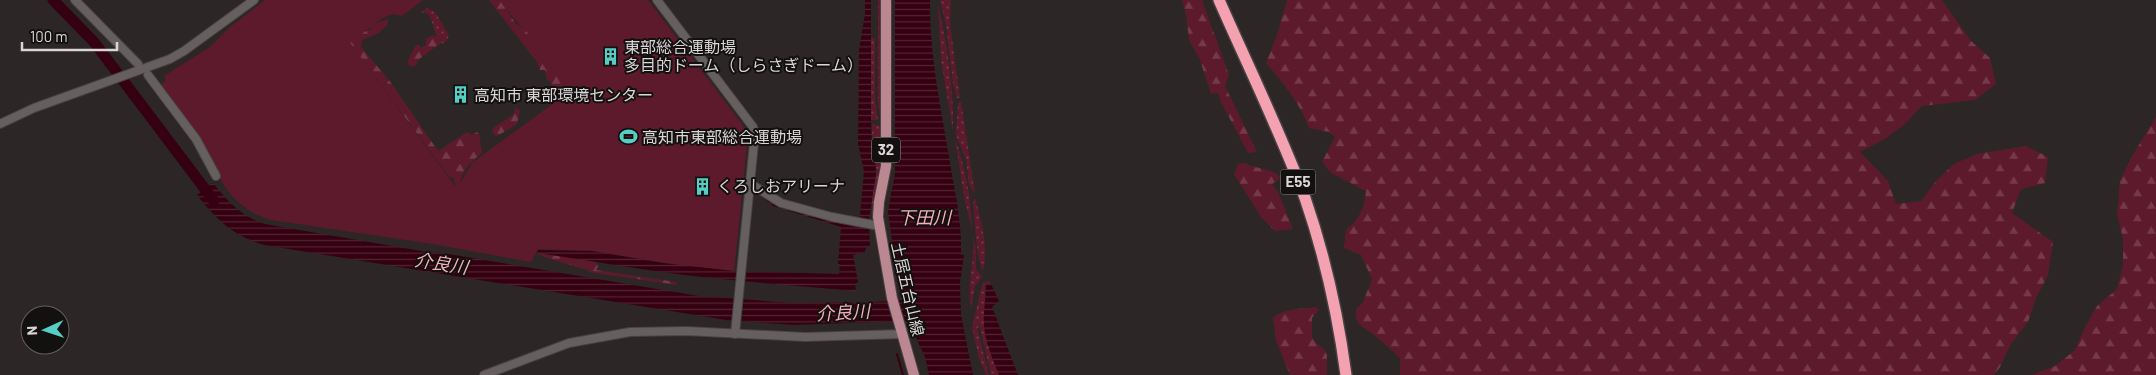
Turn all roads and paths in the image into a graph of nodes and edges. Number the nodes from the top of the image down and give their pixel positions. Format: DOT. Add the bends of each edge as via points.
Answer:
graph roads {
  1 [pos="75,0"];
  2 [pos="254,0"];
  3 [pos="657,0"];
  4 [pos="886,0"];
  5 [pos="1219,0"];
  6 [pos="138,64"];
  7 [pos="148,75"];
  8 [pos="0,124"];
  9 [pos="216,176"];
  10 [pos="752,184"];
  11 [pos="876,225"];
  12 [pos="900,330"];
  13 [pos="735,334"];
  14 [pos="484,375"];
  15 [pos="914,375"];
  16 [pos="1346,375"];
  1 -- 6 [label="street"];
  2 -- 8 [label="street" via="184,51"];
  3 -- 10 [label="street" via="754,130"];
  4 -- 11 [label="main road, 土居五台山線 / 32" via="886,166"];
  5 -- 16 [label="highway, E55" via="1305,198 1329,279"];
  7 -- 9 [label="street" via="196,139"];
  10 -- 11 [label="street" via="781,203"];
  10 -- 13 [label="street"];
  11 -- 12 [label="main road, 土居五台山線 / 32"];
  12 -- 13 [label="street" via="805,337"];
  12 -- 15 [label="main road, 土居五台山線 / 32"];
  13 -- 14 [label="street" via="658,331 606,335 552,348"];
}
